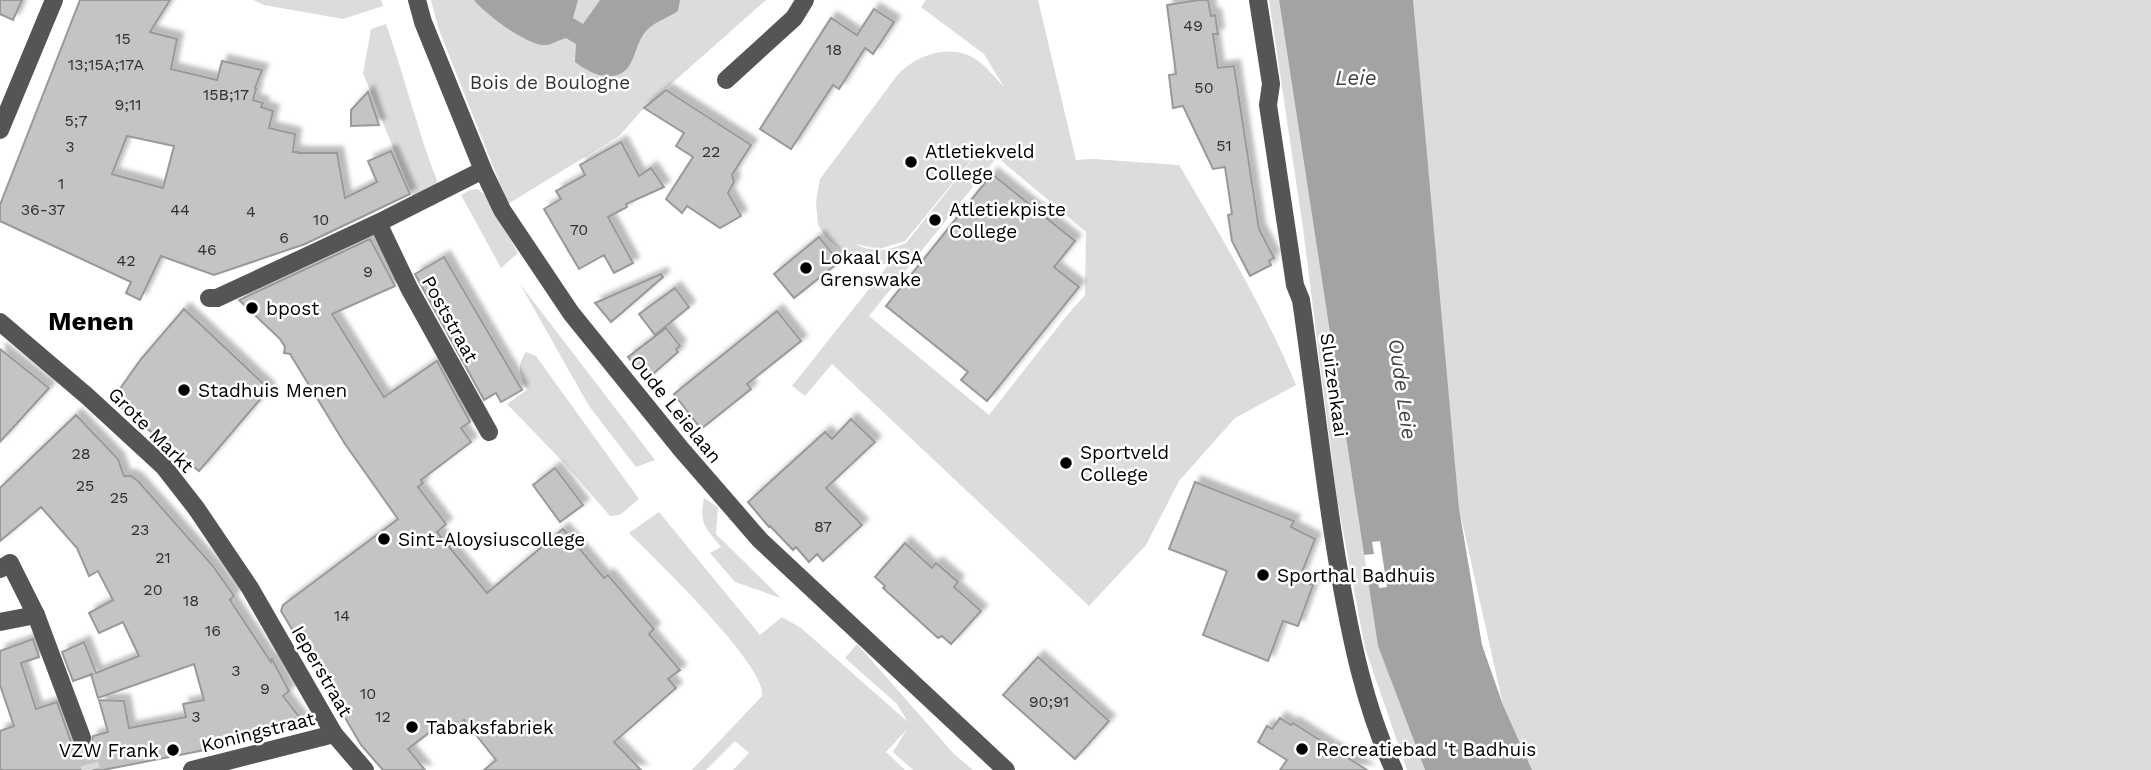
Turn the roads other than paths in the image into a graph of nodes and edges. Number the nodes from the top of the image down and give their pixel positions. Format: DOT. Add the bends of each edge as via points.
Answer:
graph roads {
  1 [pos="54,0"];
  2 [pos="417,0"];
  3 [pos="805,0"];
  4 [pos="1258,0"];
  5 [pos="726,80"];
  6 [pos="0,130"];
  7 [pos="483,170"];
  8 [pos="378,223"];
  9 [pos="213,298"];
  10 [pos="0,322"];
  11 [pos="489,432"];
  12 [pos="0,569"];
  13 [pos="250,588"];
  14 [pos="36,615"];
  15 [pos="0,622"];
  16 [pos="334,734"];
  17 [pos="82,738"];
  18 [pos="192,770"];
  19 [pos="365,770"];
  20 [pos="1006,770"];
  21 [pos="1394,770"];
  1 -- 6 [label="street"];
  2 -- 7 [label="street, Oude Leielaan"];
  3 -- 5 [label="street" via="794,18"];
  4 -- 21 [label="street, Sluizenkaai" via="1270,84 1268,105 1338,566 1353,646"];
  7 -- 8 [label="street"];
  7 -- 20 [label="street, Oude Leielaan" via="502,210 571,313 696,467 760,540"];
  8 -- 9 [label="street"];
  8 -- 11 [label="street, Poststraat"];
  10 -- 13 [label="street, Grote Markt" via="164,467"];
  12 -- 14 [label="street" via="9,563"];
  13 -- 16 [label="street, Ieperstraat"];
  14 -- 15 [label="street"];
  14 -- 17 [label="street"];
  16 -- 18 [label="street, Koningstraat"];
  16 -- 19 [label="street, Ieperstraat"];
}
